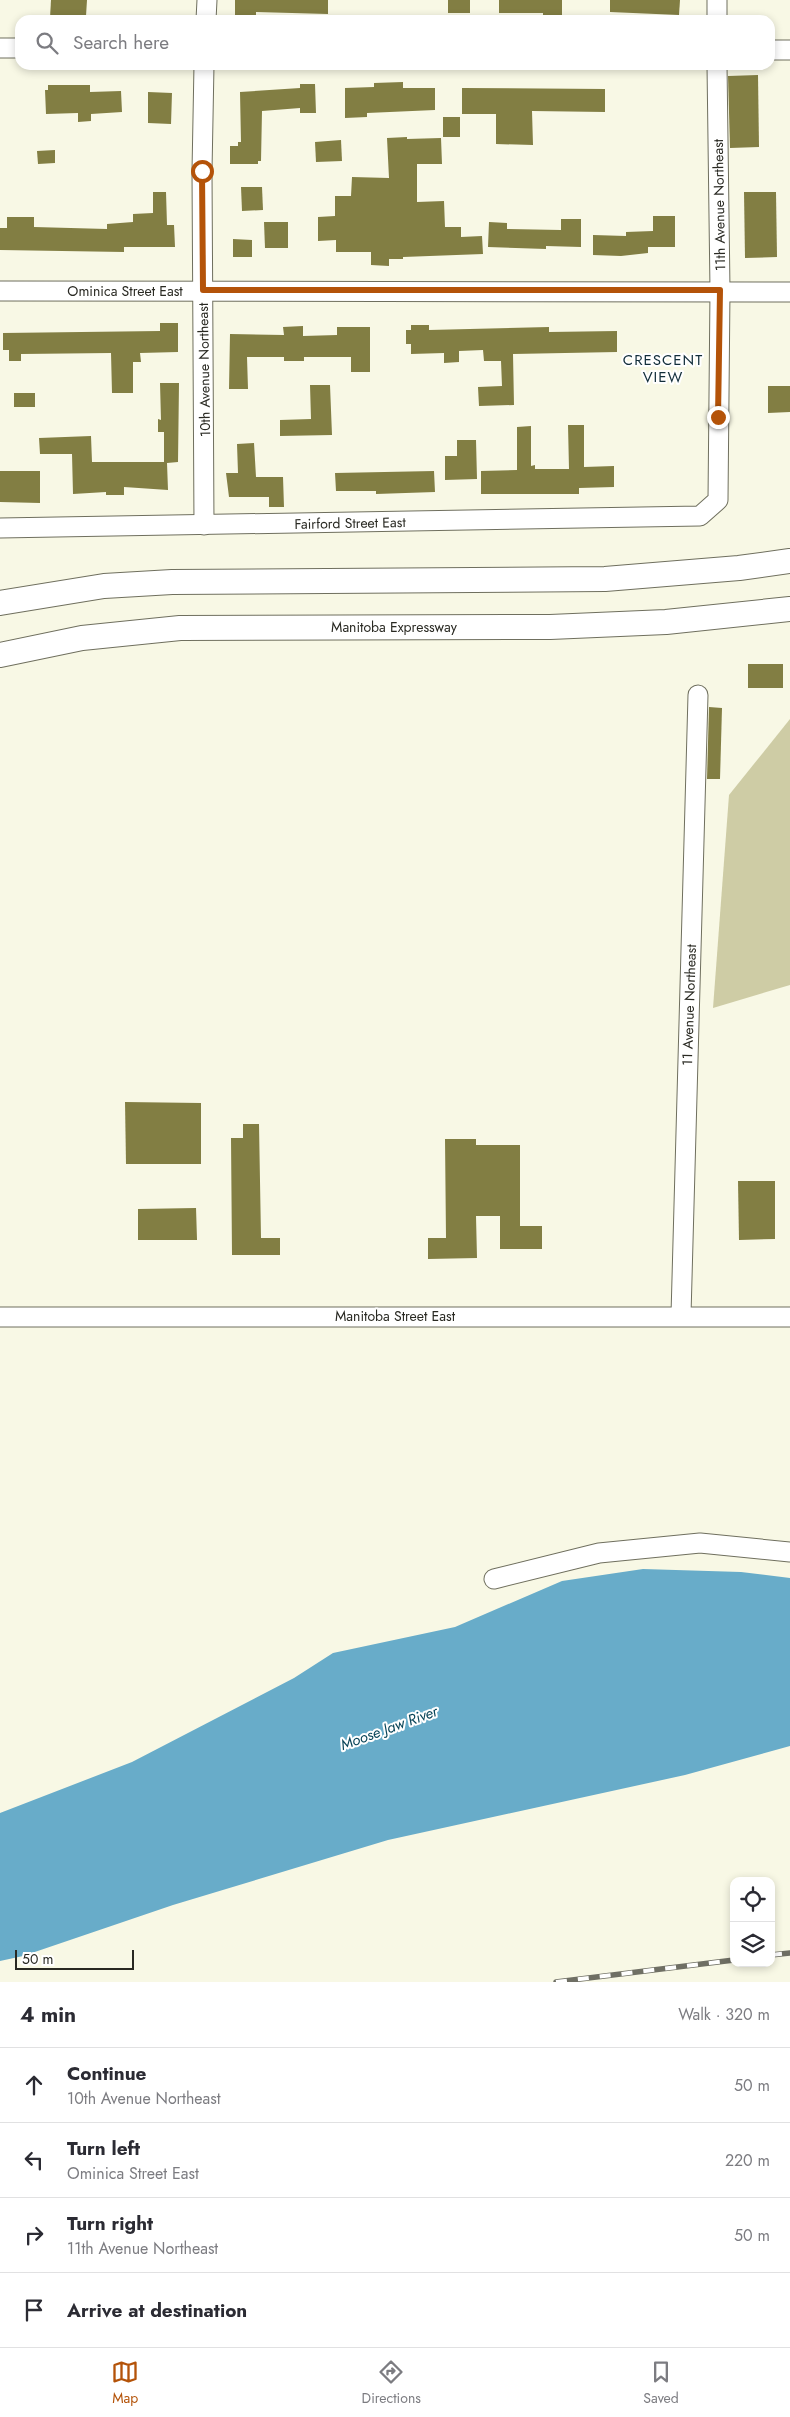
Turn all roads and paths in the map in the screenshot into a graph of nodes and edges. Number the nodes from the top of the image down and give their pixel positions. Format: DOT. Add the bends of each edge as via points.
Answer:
graph roads {
  1 [pos="207,0"];
  2 [pos="717,0"];
  3 [pos="206,15"];
  4 [pos="717,15"];
  5 [pos="0,48"];
  6 [pos="15,48"];
  7 [pos="775,50"];
  8 [pos="790,50"];
  9 [pos="204,70"];
  10 [pos="717,70"];
  11 [pos="203,290"];
  12 [pos="720,290"];
  13 [pos="0,291"];
  14 [pos="790,292"];
  15 [pos="700,516"];
  16 [pos="204,525"];
  17 [pos="0,528"];
  18 [pos="790,561"];
  19 [pos="0,603"];
  20 [pos="790,609"];
  21 [pos="0,655"];
  22 [pos="698,695"];
  23 [pos="681,1315"];
  24 [pos="0,1317"];
  25 [pos="790,1317"];
  26 [pos="790,1552"];
  27 [pos="494,1579"];
  1 -- 3 [label="street"];
  2 -- 4 [label="street"];
  5 -- 6 [label="street"];
  7 -- 8 [label="street"];
  9 -- 11 [label="street, 10th Avenue Northeast"];
  10 -- 12 [label="street, 11th Avenue Northeast"];
  11 -- 12 [label="street, Ominica Street East"];
  11 -- 13 [label="street, Ominica Street East"];
  11 -- 16 [label="street, 10th Avenue Northeast"];
  12 -- 14 [label="street, Ominica Street East"];
  12 -- 15 [label="street, 11th Avenue Northeast" via="718,500"];
  15 -- 16 [label="street, Fairford Street East"];
  16 -- 17 [label="street, Fairford Street East"];
  18 -- 19 [label="main road" via="605,579 172,582 104,586"];
  20 -- 21 [label="main road, Manitoba Expressway" via="666,622 550,627 180,628 82,638"];
  22 -- 23 [label="street, 11 Avenue Northeast"];
  23 -- 24 [label="street, Manitoba Street East"];
  23 -- 25 [label="street, Manitoba Street East"];
  26 -- 27 [label="street" via="700,1543 600,1553"];
}
